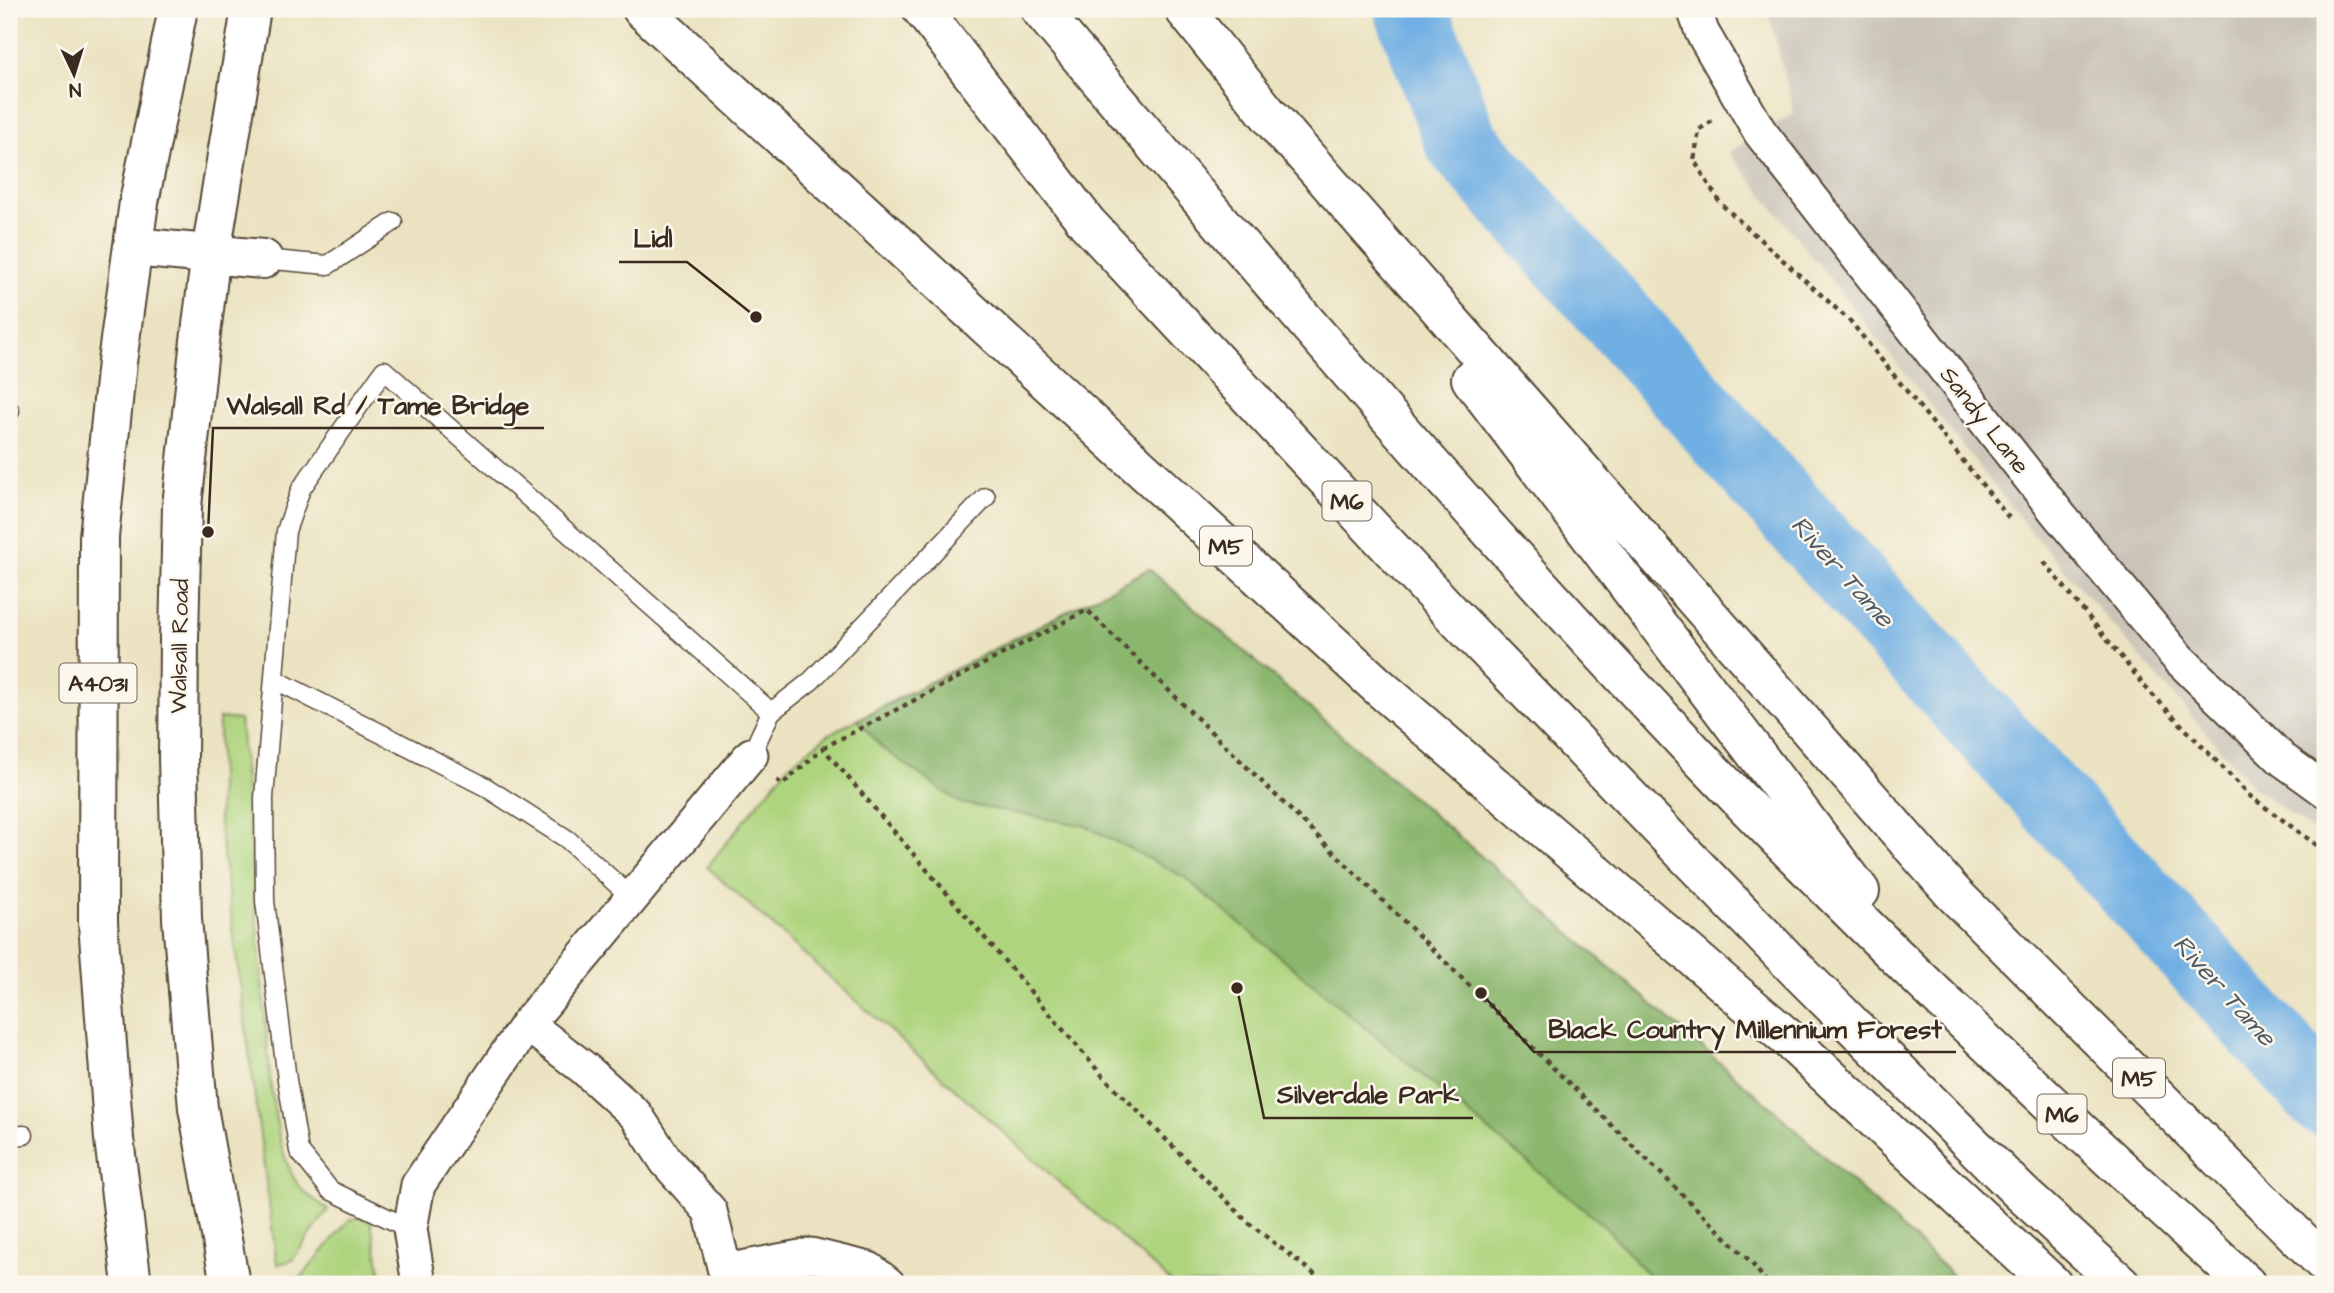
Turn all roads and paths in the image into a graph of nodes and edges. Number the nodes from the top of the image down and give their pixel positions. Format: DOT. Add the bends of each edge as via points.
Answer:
graph roads {
  1 [pos="178,9"];
  2 [pos="251,9"];
  3 [pos="642,9"];
  4 [pos="922,9"];
  5 [pos="1040,9"];
  6 [pos="1184,9"];
  7 [pos="1694,9"];
  8 [pos="1272,118"];
  9 [pos="393,222"];
  10 [pos="133,247"];
  11 [pos="211,253"];
  12 [pos="263,259"];
  13 [pos="986,497"];
  14 [pos="274,679"];
  15 [pos="771,712"];
  16 [pos="823,748"];
  17 [pos="751,755"];
  18 [pos="2325,790"];
  19 [pos="631,897"];
  20 [pos="1942,999"];
  21 [pos="527,1024"];
  22 [pos="410,1229"];
  23 [pos="2325,1264"];
  24 [pos="726,1278"];
  25 [pos="132,1284"];
  26 [pos="230,1284"];
  27 [pos="419,1284"];
  28 [pos="888,1284"];
  29 [pos="1327,1284"];
  30 [pos="1768,1284"];
  31 [pos="2052,1284"];
  32 [pos="2121,1284"];
  33 [pos="2246,1284"];
  1 -- 10 [label="main road, A4031"];
  2 -- 11 [label="main road, Walsall Road"];
  3 -- 31 [label="main road, M5" via="1378,686 1785,1036"];
  4 -- 32 [label="main road, M6" via="1087,223 1455,617 1798,971 2020,1192"];
  5 -- 20 [label="main road, M6" via="1506,550 1696,754"];
  6 -- 8 [label="main road, M5"];
  7 -- 18 [label="street, Sandy Lane" via="1702,32 1760,132 2059,515 2178,658 2282,759"];
  8 -- 20 [label="main road, M5"];
  8 -- 23 [label="main road, M5" via="1953,892"];
  9 -- 12 [label="lane" via="328,265"];
  10 -- 11 [label="main road"];
  10 -- 25 [label="main road, A4031" via="99,537 97,713 98,922 114,1139"];
  11 -- 12 [label="main road"];
  11 -- 26 [label="main road, Walsall Road" via="182,506 178,758 182,919 198,1108"];
  13 -- 15 [label="lane" via="811,681"];
  14 -- 15 [label="lane" via="286,531 301,489 384,370"];
  14 -- 19 [label="lane" via="484,786 567,839"];
  14 -- 22 [label="lane" via="264,798 265,901 299,1151 330,1189"];
  15 -- 17 [label="lane"];
  16 -- 17 [label="path" via="782,785"];
  16 -- 29 [label="path" via="1100,1073 1250,1224"];
  16 -- 30 [label="path" via="1087,610 1750,1261"];
  17 -- 19 [label="street"];
  19 -- 21 [label="street"];
  20 -- 33 [label="main road, M6"];
  21 -- 22 [label="street" via="418,1185"];
  21 -- 24 [label="street" via="636,1115 667,1161 710,1211"];
  22 -- 27 [label="street"];
  24 -- 28 [label="street" via="811,1255 869,1269"];
}
